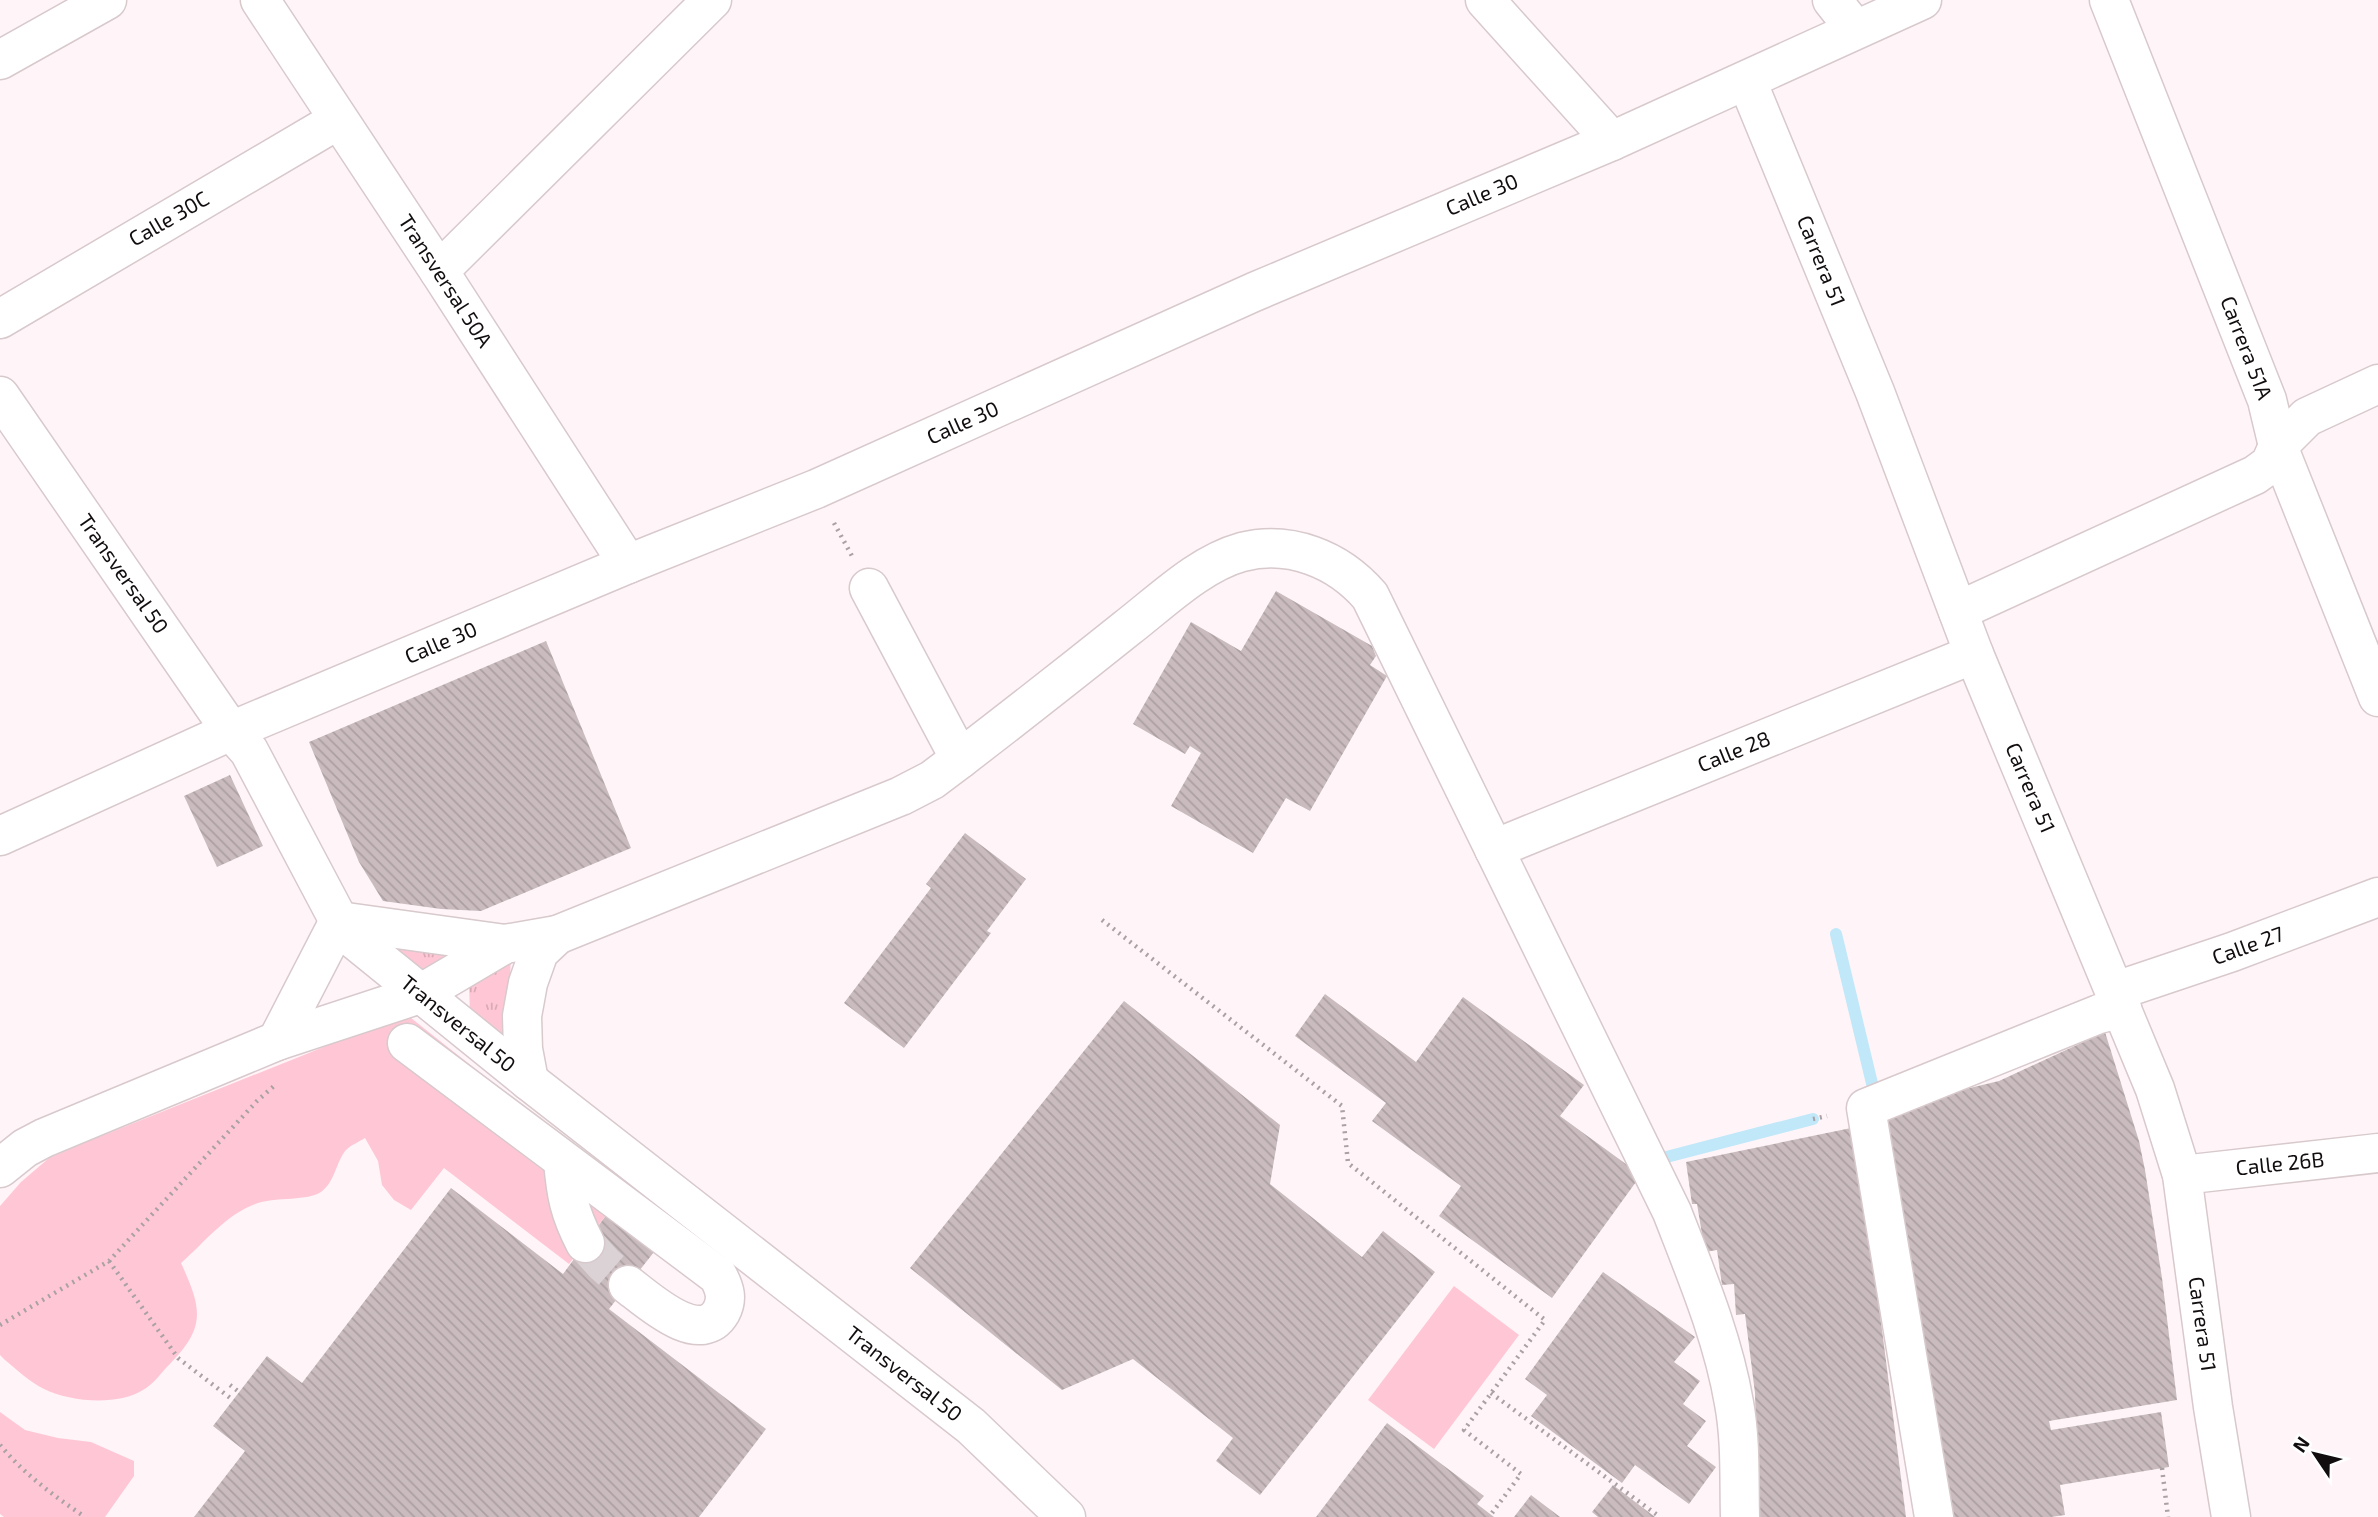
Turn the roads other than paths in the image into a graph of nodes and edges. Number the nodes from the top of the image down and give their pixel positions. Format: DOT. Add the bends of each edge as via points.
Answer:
graph roads {
  1 [pos="107,0"];
  2 [pos="260,0"];
  3 [pos="712,0"];
  4 [pos="1485,0"];
  5 [pos="1832,0"];
  6 [pos="1922,0"];
  7 [pos="2109,0"];
  8 [pos="1855,29"];
  9 [pos="0,60"];
  10 [pos="1747,80"];
  11 [pos="338,120"];
  12 [pos="1612,141"];
  13 [pos="439,271"];
  14 [pos="0,319"];
  15 [pos="2378,384"];
  16 [pos="0,396"];
  17 [pos="2278,446"];
  18 [pos="628,564"];
  19 [pos="869,588"];
  20 [pos="1958,611"];
  21 [pos="1974,654"];
  22 [pos="2378,697"];
  23 [pos="232,731"];
  24 [pos="960,759"];
  25 [pos="0,836"];
  26 [pos="1494,849"];
  27 [pos="2378,897"];
  28 [pos="339,920"];
  29 [pos="557,935"];
  30 [pos="505,944"];
  31 [pos="420,993"];
  32 [pos="2119,999"];
  33 [pos="277,1041"];
  34 [pos="407,1044"];
  35 [pos="529,1081"];
  36 [pos="2378,1153"];
  37 [pos="563,1161"];
  38 [pos="0,1168"];
  39 [pos="2182,1175"];
  40 [pos="585,1243"];
  41 [pos="628,1285"];
  42 [pos="2222,1516"];
  43 [pos="1066,1517"];
  44 [pos="1740,1517"];
  45 [pos="1934,1517"];
  1 -- 9 [label="street"];
  2 -- 11 [label="street, Transversal 50A"];
  3 -- 13 [label="street"];
  4 -- 12 [label="street"];
  5 -- 8 [label="street"];
  6 -- 8 [label="street, Calle 30"];
  7 -- 17 [label="street, Carrera 51A" via="2267,400"];
  8 -- 10 [label="street, Calle 30"];
  10 -- 12 [label="street, Calle 30"];
  10 -- 20 [label="street, Carrera 51" via="1875,392"];
  11 -- 13 [label="street, Transversal 50A"];
  11 -- 14 [label="street, Calle 30C"];
  12 -- 18 [label="street, Calle 30" via="1254,292 816,489"];
  13 -- 18 [label="street, Transversal 50A"];
  15 -- 17 [label="street" via="2307,417"];
  16 -- 23 [label="street, Transversal 50"];
  17 -- 20 [label="street" via="2270,464 2255,475"];
  17 -- 22 [label="street, Carrera 51A"];
  18 -- 23 [label="street, Calle 30"];
  19 -- 24 [label="street"];
  20 -- 21 [label="street, Carrera 51"];
  21 -- 26 [label="street, Calle 28"];
  21 -- 32 [label="street, Carrera 51"];
  23 -- 25 [label="street, Calle 30"];
  23 -- 28 [label="street, Transversal 50" via="249,751"];
  24 -- 26 [label="street" via="1193,577 1239,553 1282,548 1306,552 1328,562 1370,597"];
  24 -- 29 [label="street" via="901,796"];
  26 -- 44 [label="street" via="1649,1161 1695,1270 1734,1403"];
  27 -- 32 [label="street, Calle 27"];
  28 -- 30 [label="street"];
  28 -- 31 [label="street, Transversal 50" via="355,940"];
  28 -- 33 [label="street"];
  29 -- 30 [label="street"];
  29 -- 35 [label="street" via="539,952 528,983 522,1016"];
  30 -- 31 [label="street"];
  31 -- 33 [label="street"];
  31 -- 35 [label="street, Transversal 50"];
  32 -- 39 [label="street, Carrera 51" via="2155,1089"];
  32 -- 45 [label="street, Calle 27" via="2099,1014 1866,1108"];
  33 -- 38 [label="street" via="44,1138"];
  34 -- 37 [label="street"];
  35 -- 43 [label="street, Transversal 50" via="971,1426"];
  36 -- 39 [label="street, Calle 26B"];
  37 -- 40 [label="street" via="572,1218"];
  37 -- 41 [label="street" via="718,1276 726,1302 708,1324 695,1326 678,1320"];
  39 -- 42 [label="street, Carrera 51" via="2213,1407"];
}
